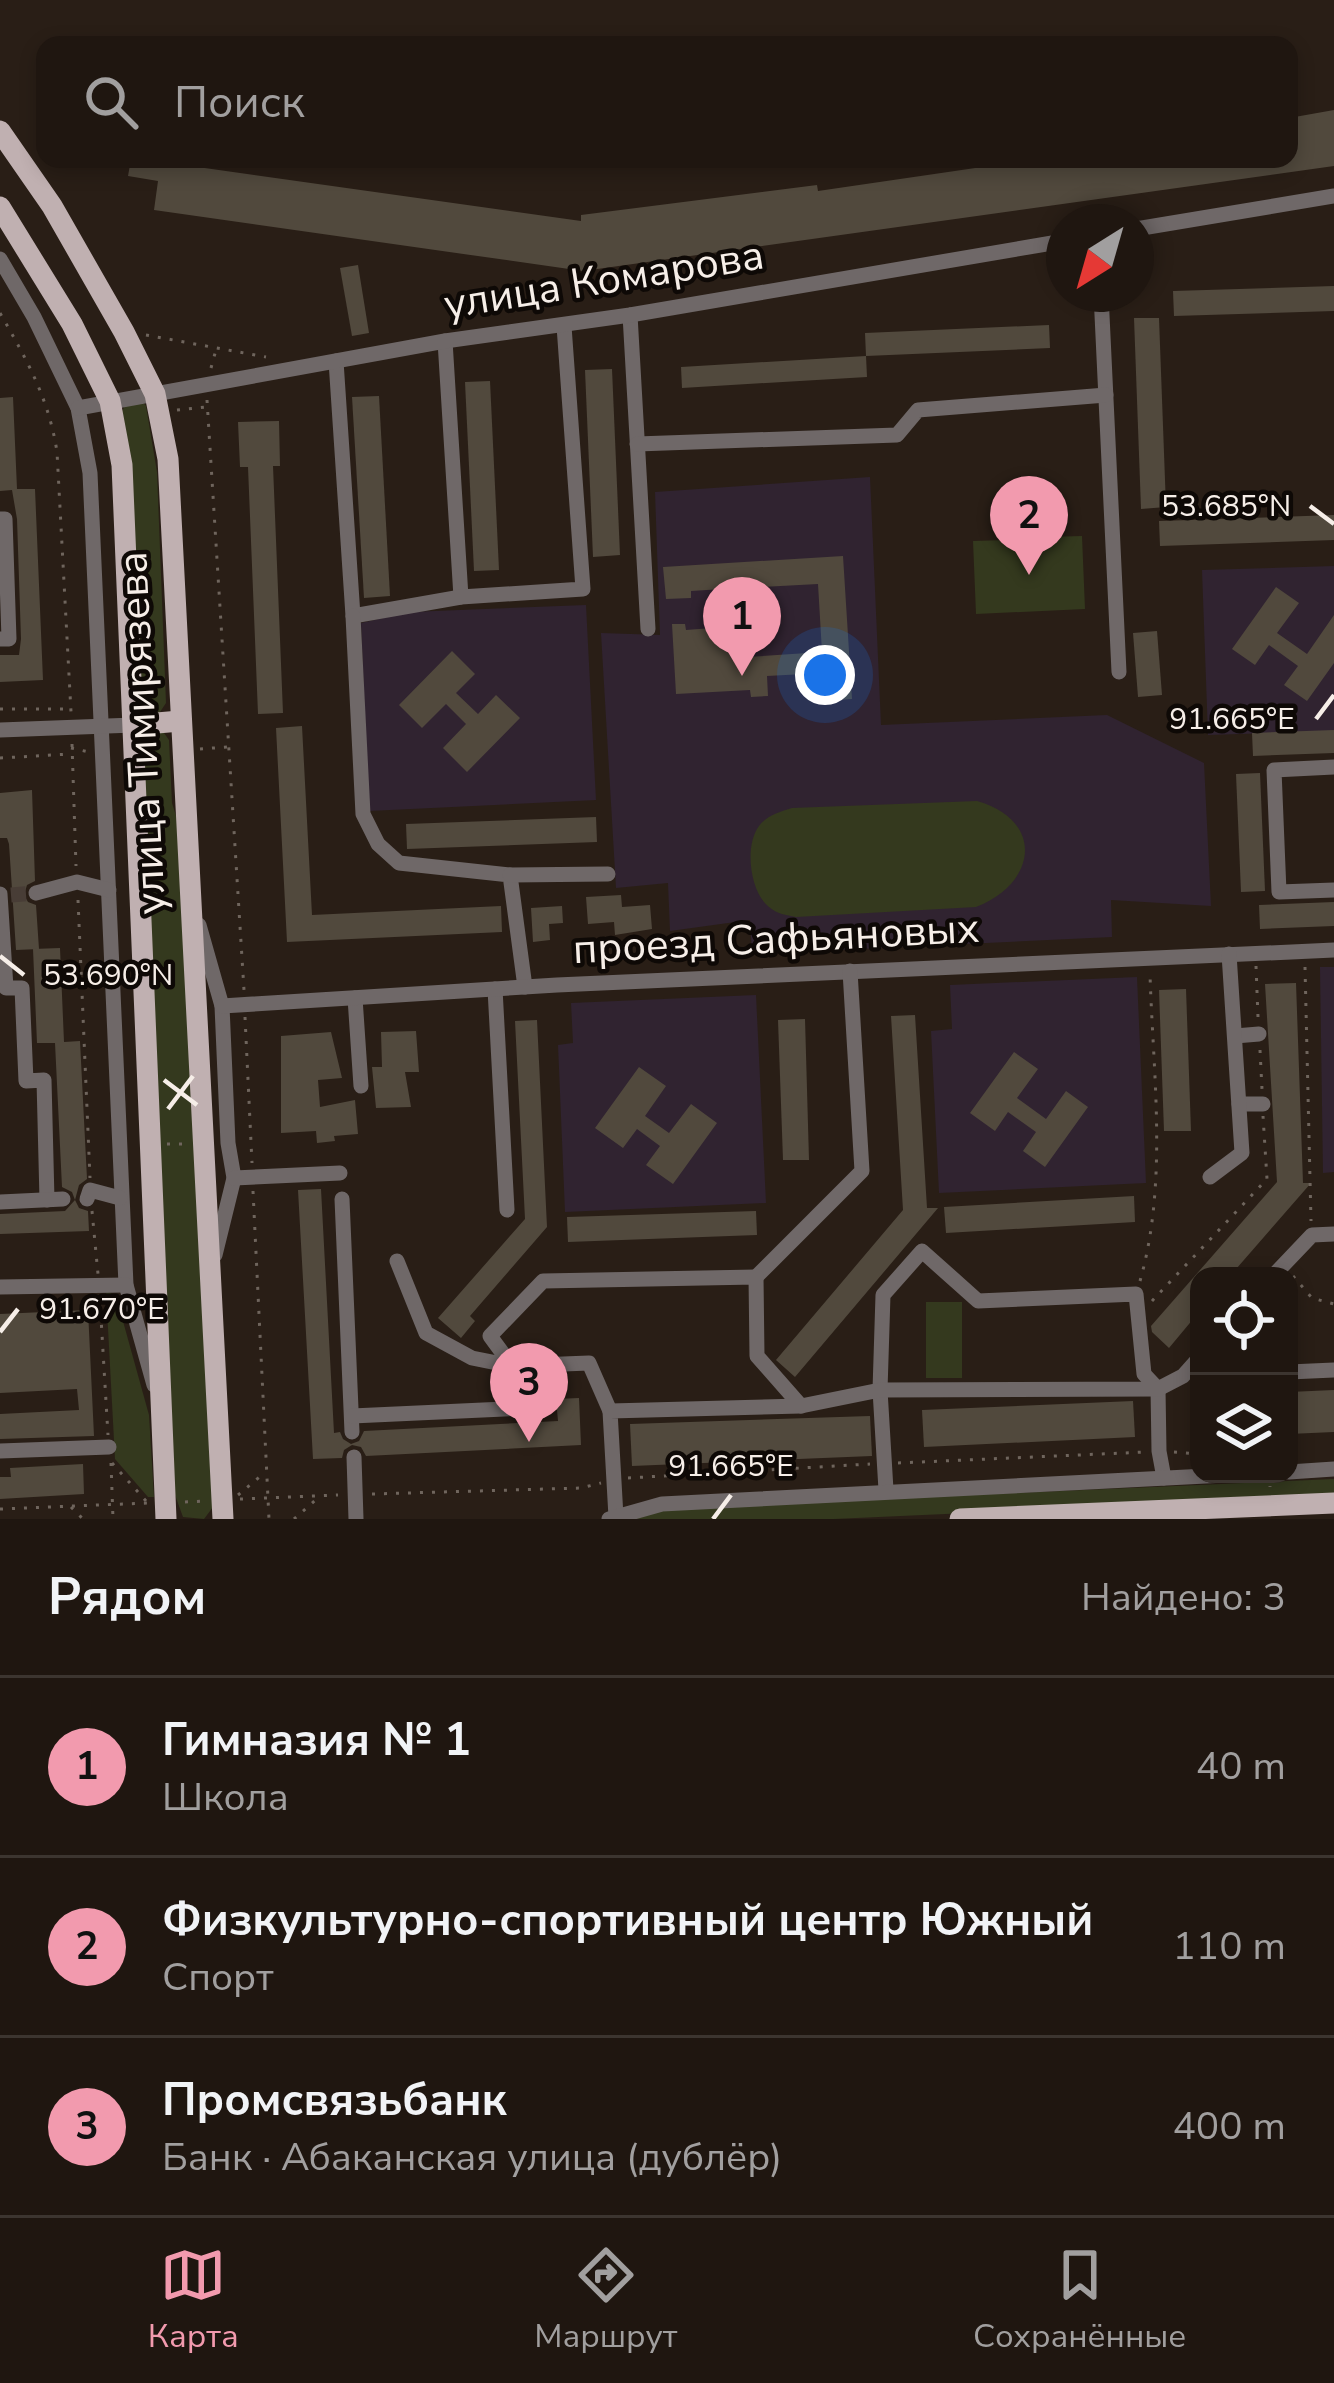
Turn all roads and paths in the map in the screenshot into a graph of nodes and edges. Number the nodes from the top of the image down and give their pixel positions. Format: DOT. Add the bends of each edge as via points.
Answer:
graph roads {
  1 [pos="0,130"];
  2 [pos="1334,196"];
  3 [pos="0,207"];
  4 [pos="1154,226"];
  5 [pos="1046,244"];
  6 [pos="0,259"];
  7 [pos="1102,312"];
  8 [pos="0,313"];
  9 [pos="630,315"];
  10 [pos="564,326"];
  11 [pos="124,332"];
  12 [pos="445,340"];
  13 [pos="217,346"];
  14 [pos="263,356"];
  15 [pos="336,361"];
  16 [pos="206,384"];
  17 [pos="155,394"];
  18 [pos="1106,394"];
  19 [pos="110,401"];
  20 [pos="78,408"];
  21 [pos="638,444"];
  22 [pos="0,519"];
  23 [pos="461,597"];
  24 [pos="353,616"];
  25 [pos="648,629"];
  26 [pos="0,639"];
  27 [pos="1119,673"];
  28 [pos="0,709"];
  29 [pos="70,709"];
  30 [pos="180,721"];
  31 [pos="134,724"];
  32 [pos="103,726"];
  33 [pos="76,728"];
  34 [pos="0,730"];
  35 [pos="71,754"];
  36 [pos="0,758"];
  37 [pos="1334,767"];
  38 [pos="608,874"];
  39 [pos="510,875"];
  40 [pos="77,882"];
  41 [pos="109,890"];
  42 [pos="1334,890"];
  43 [pos="189,892"];
  44 [pos="36,893"];
  45 [pos="4,895"];
  46 [pos="1334,950"];
  47 [pos="1305,951"];
  48 [pos="1229,954"];
  49 [pos="1150,959"];
  50 [pos="850,971"];
  51 [pos="525,987"];
  52 [pos="495,989"];
  53 [pos="356,998"];
  54 [pos="245,1005"];
  55 [pos="222,1006"];
  56 [pos="1259,1034"];
  57 [pos="1235,1036"];
  58 [pos="245,1041"];
  59 [pos="259,1041"];
  60 [pos="361,1086"];
  61 [pos="1239,1104"];
  62 [pos="1263,1104"];
  63 [pos="340,1173"];
  64 [pos="252,1177"];
  65 [pos="1210,1177"];
  66 [pos="234,1178"];
  67 [pos="89,1194"];
  68 [pos="121,1198"];
  69 [pos="342,1199"];
  70 [pos="0,1202"];
  71 [pos="507,1210"];
  72 [pos="1334,1234"];
  73 [pos="1312,1235"];
  74 [pos="397,1261"];
  75 [pos="1281,1267"];
  76 [pos="210,1275"];
  77 [pos="756,1276"];
  78 [pos="99,1283"];
  79 [pos="126,1285"];
  80 [pos="1298,1286"];
  81 [pos="0,1287"];
  82 [pos="1136,1294"];
  83 [pos="1334,1304"];
  84 [pos="512,1366"];
  85 [pos="1334,1370"];
  86 [pos="1298,1372"];
  87 [pos="1190,1376"];
  88 [pos="1158,1389"];
  89 [pos="880,1390"];
  90 [pos="801,1406"];
  91 [pos="546,1407"];
  92 [pos="610,1411"];
  93 [pos="163,1417"];
  94 [pos="0,1451"];
  95 [pos="1159,1451"];
  96 [pos="1190,1453"];
  97 [pos="110,1455"];
  98 [pos="354,1457"];
  99 [pos="884,1463"];
  100 [pos="1334,1469"];
  101 [pos="1298,1471"];
  102 [pos="266,1472"];
  103 [pos="1190,1477"];
  104 [pos="1164,1478"];
  105 [pos="614,1479"];
  106 [pos="886,1490"];
  107 [pos="355,1494"];
  108 [pos="321,1496"];
  109 [pos="267,1498"];
  110 [pos="1334,1502"];
  111 [pos="113,1504"];
  112 [pos="70,1506"];
  113 [pos="161,1507"];
  114 [pos="0,1509"];
  115 [pos="218,1510"];
  116 [pos="612,1518"];
  117 [pos="82,1519"];
  118 [pos="113,1519"];
  119 [pos="269,1519"];
  120 [pos="294,1519"];
  121 [pos="356,1519"];
  122 [pos="960,1519"];
  1 -- 11 [label="main road, улица Тимирязева"];
  2 -- 4 [label="street"];
  3 -- 19 [label="main road, улица Тимирязева"];
  5 -- 9 [label="street, улица Комарова"];
  6 -- 20 [label="street"];
  7 -- 18 [label="street"];
  8 -- 29 [label="path" via="51,413"];
  9 -- 10 [label="street, улица Комарова"];
  9 -- 21 [label="street"];
  10 -- 12 [label="street, улица Комарова"];
  10 -- 23 [label="street" via="583,589"];
  11 -- 13 [label="path"];
  11 -- 17 [label="main road, улица Тимирязева"];
  12 -- 15 [label="street, улица Комарова"];
  12 -- 23 [label="street"];
  13 -- 14 [label="path"];
  13 -- 16 [label="path"];
  15 -- 16 [label="street, улица Комарова"];
  15 -- 24 [label="street"];
  16 -- 17 [label="street, улица Комарова"];
  16 -- 54 [label="path"];
  17 -- 19 [label="street, улица Комарова"];
  17 -- 30 [label="main road, улица Тимирязева" via="168,459"];
  18 -- 21 [label="street" via="918,410 897,435"];
  18 -- 27 [label="street"];
  19 -- 20 [label="street, улица Комарова"];
  19 -- 31 [label="main road, улица Тимирязева" via="122,465"];
  20 -- 32 [label="street" via="91,473"];
  21 -- 25 [label="street"];
  22 -- 26 [label="street" via="9,639"];
  23 -- 24 [label="street"];
  24 -- 39 [label="street" via="364,814 378,844 399,863"];
  28 -- 29 [label="path"];
  29 -- 33 [label="path"];
  30 -- 31 [label="main road"];
  30 -- 43 [label="main road, улица Тимирязева"];
  31 -- 32 [label="street"];
  31 -- 93 [label="main road, улица Тимирязева"];
  32 -- 33 [label="street"];
  32 -- 41 [label="street"];
  33 -- 34 [label="street"];
  33 -- 35 [label="path"];
  35 -- 36 [label="path"];
  35 -- 40 [label="path"];
  37 -- 42 [label="street" via="1274,770 1279,892"];
  38 -- 39 [label="street"];
  39 -- 51 [label="street"];
  40 -- 41 [label="street"];
  40 -- 44 [label="street"];
  40 -- 67 [label="path"];
  41 -- 68 [label="street"];
  43 -- 55 [label="street"];
  43 -- 76 [label="main road, улица Тимирязева"];
  45 -- 70 [label="street" via="6,988 22,988 26,1081 44,1080 55,1200"];
  46 -- 47 [label="street, проезд Сафьяновых"];
  47 -- 48 [label="street, проезд Сафьяновых"];
  47 -- 73 [label="path"];
  48 -- 49 [label="street, проезд Сафьяновых"];
  48 -- 57 [label="street"];
  49 -- 50 [label="street, проезд Сафьяновых"];
  49 -- 82 [label="path" via="1156,1158 1151,1244"];
  50 -- 51 [label="street, проезд Сафьяновых"];
  50 -- 77 [label="street" via="862,1172"];
  51 -- 52 [label="street, проезд Сафьяновых"];
  52 -- 53 [label="street, проезд Сафьяновых"];
  52 -- 71 [label="street"];
  53 -- 54 [label="street, проезд Сафьяновых"];
  53 -- 60 [label="street"];
  54 -- 55 [label="street, проезд Сафьяновых"];
  54 -- 58 [label="path"];
  55 -- 66 [label="street"];
  56 -- 57 [label="street"];
  57 -- 61 [label="street"];
  58 -- 59 [label="path"];
  58 -- 64 [label="path"];
  61 -- 62 [label="street"];
  61 -- 65 [label="street" via="1242,1153"];
  63 -- 64 [label="street"];
  64 -- 66 [label="street"];
  64 -- 102 [label="path"];
  66 -- 76 [label="street"];
  67 -- 68 [label="street"];
  67 -- 78 [label="path"];
  68 -- 79 [label="street"];
  69 -- 91 [label="street" via="352,1424"];
  72 -- 73 [label="street"];
  73 -- 75 [label="street"];
  74 -- 84 [label="street" via="426,1333 472,1358"];
  76 -- 115 [label="main road, улица Тимирязева"];
  77 -- 84 [label="street" via="543,1281 490,1336"];
  77 -- 90 [label="street" via="758,1355"];
  78 -- 79 [label="street"];
  78 -- 81 [label="street"];
  78 -- 97 [label="path"];
  79 -- 93 [label="street"];
  80 -- 83 [label="path"];
  82 -- 88 [label="street" via="1144,1374"];
  82 -- 89 [label="street" via="978,1301 922,1251 883,1295"];
  84 -- 92 [label="street" via="589,1363"];
  85 -- 86 [label="street"];
  87 -- 88 [label="street"];
  88 -- 89 [label="street"];
  88 -- 95 [label="street"];
  89 -- 90 [label="street"];
  89 -- 99 [label="street"];
  90 -- 92 [label="street"];
  92 -- 105 [label="street"];
  93 -- 113 [label="main road, улица Тимирязева"];
  94 -- 97 [label="street"];
  95 -- 96 [label="path"];
  95 -- 99 [label="path"];
  95 -- 104 [label="street"];
  97 -- 111 [label="path"];
  97 -- 113 [label="path"];
  98 -- 107 [label="street"];
  99 -- 105 [label="path"];
  99 -- 106 [label="street"];
  100 -- 101 [label="street"];
  102 -- 109 [label="path"];
  102 -- 109 [label="path" via="232,1500"];
  103 -- 104 [label="street"];
  104 -- 106 [label="street"];
  105 -- 107 [label="path" via="581,1488"];
  105 -- 116 [label="street"];
  106 -- 116 [label="street" via="662,1504"];
  107 -- 108 [label="path"];
  107 -- 121 [label="street"];
  108 -- 109 [label="path"];
  108 -- 120 [label="path"];
  109 -- 119 [label="path"];
  110 -- 122 [label="main road"];
  111 -- 112 [label="path"];
  111 -- 113 [label="path"];
  111 -- 118 [label="path"];
  112 -- 114 [label="path"];
  112 -- 117 [label="path"];
  113 -- 115 [label="path"];
}
